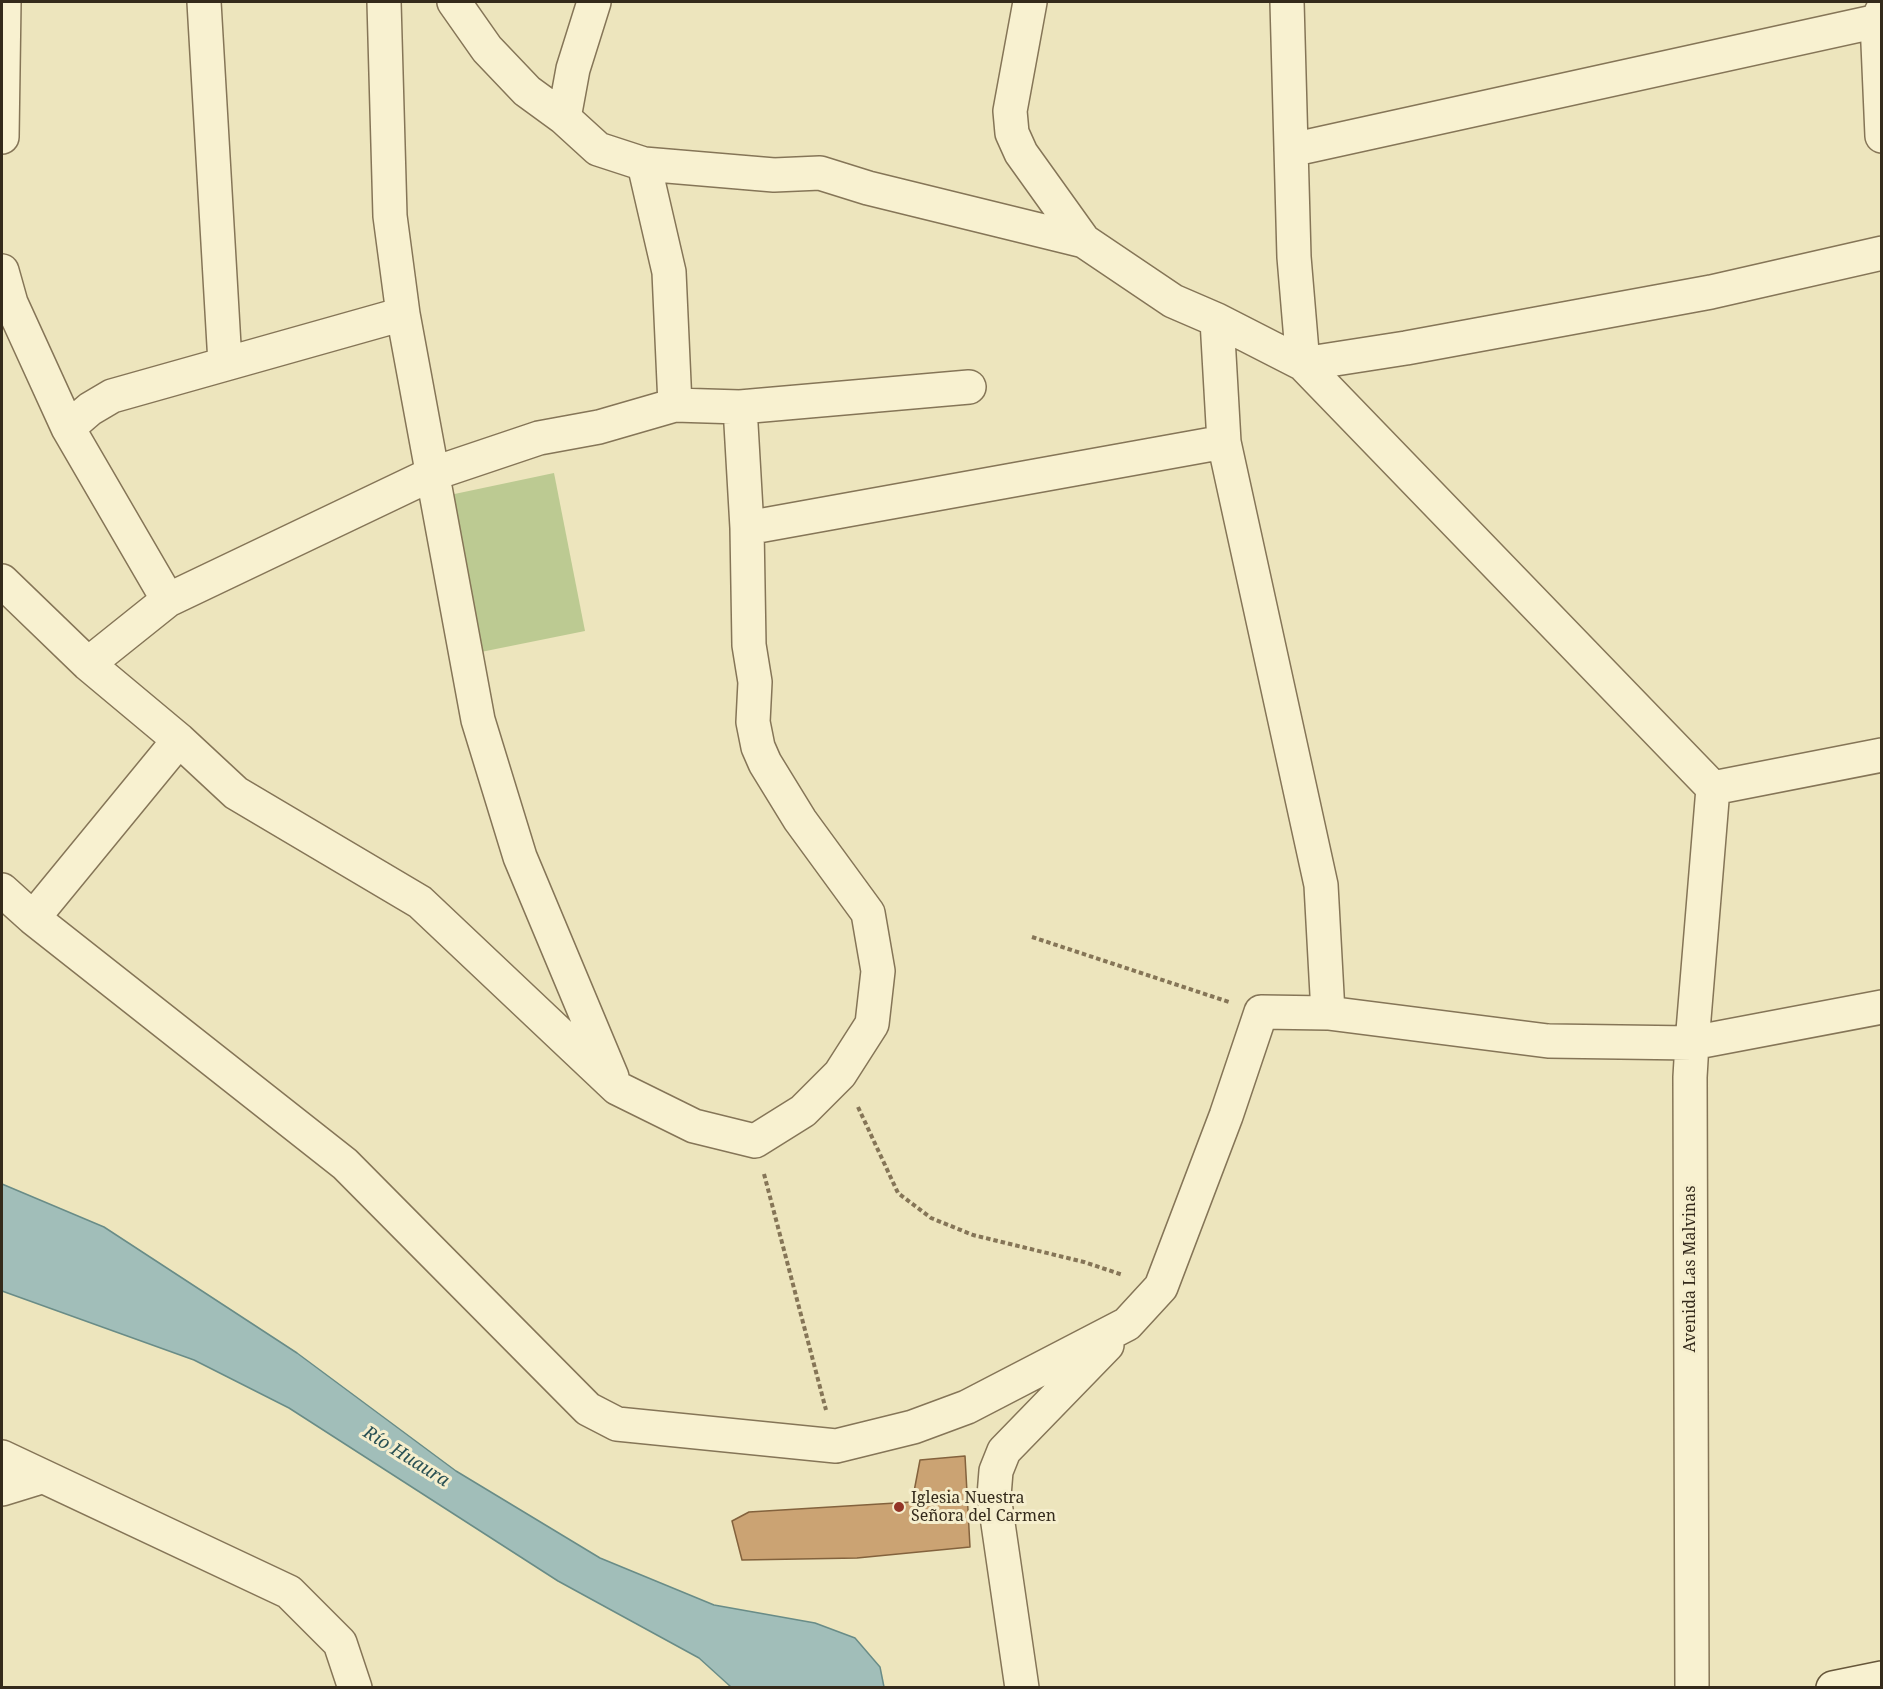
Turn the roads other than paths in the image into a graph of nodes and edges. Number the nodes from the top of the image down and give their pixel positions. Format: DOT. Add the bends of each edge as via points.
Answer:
graph roads {
  1 [pos="4,2"];
  2 [pos="204,2"];
  3 [pos="384,2"];
  4 [pos="454,2"];
  5 [pos="594,2"];
  6 [pos="1029,2"];
  7 [pos="1287,2"];
  8 [pos="1880,17"];
  9 [pos="564,118"];
  10 [pos="2,136"];
  11 [pos="1881,136"];
  12 [pos="1291,150"];
  13 [pos="644,164"];
  14 [pos="1084,241"];
  15 [pos="1881,253"];
  16 [pos="2,271"];
  17 [pos="403,314"];
  18 [pos="1217,320"];
  19 [pos="225,363"];
  20 [pos="1303,364"];
  21 [pos="969,387"];
  22 [pos="675,405"];
  23 [pos="740,407"];
  24 [pos="68,428"];
  25 [pos="1224,442"];
  26 [pos="432,474"];
  27 [pos="747,528"];
  28 [pos="2,581"];
  29 [pos="168,600"];
  30 [pos="88,664"];
  31 [pos="179,740"];
  32 [pos="1881,755"];
  33 [pos="1713,788"];
  34 [pos="2,890"];
  35 [pos="33,918"];
  36 [pos="1881,1007"];
  37 [pos="1328,1013"];
  38 [pos="1692,1042"];
  39 [pos="617,1088"];
  40 [pos="1127,1324"];
  41 [pos="2,1457"];
  42 [pos="41,1477"];
  43 [pos="2,1489"];
  44 [pos="1881,1678"];
  45 [pos="355,1688"];
  46 [pos="1022,1688"];
  47 [pos="1692,1688"];
  48 [pos="1833,1688"];
  1 -- 10 [label="street"];
  2 -- 19 [label="street"];
  3 -- 17 [label="street" via="390,216"];
  4 -- 9 [label="street" via="495,58 527,91"];
  5 -- 9 [label="street" via="573,69"];
  6 -- 14 [label="street" via="1010,111 1012,133 1021,153"];
  7 -- 12 [label="street"];
  8 -- 11 [label="street"];
  8 -- 12 [label="street"];
  9 -- 13 [label="street" via="598,149"];
  12 -- 20 [label="street"];
  13 -- 14 [label="street" via="774,175 820,172 868,188"];
  13 -- 22 [label="street" via="669,272"];
  14 -- 18 [label="street" via="1173,301"];
  15 -- 20 [label="street" via="1711,292"];
  16 -- 24 [label="street" via="10,303"];
  17 -- 19 [label="street"];
  17 -- 26 [label="street"];
  18 -- 20 [label="street"];
  18 -- 25 [label="street"];
  19 -- 24 [label="street" via="112,396"];
  20 -- 33 [label="street"];
  21 -- 23 [label="street"];
  22 -- 23 [label="street"];
  22 -- 26 [label="street" via="599,427 539,438"];
  23 -- 27 [label="street"];
  24 -- 29 [label="street"];
  25 -- 27 [label="street"];
  25 -- 37 [label="street" via="1320,885"];
  26 -- 29 [label="street"];
  26 -- 39 [label="street" via="478,720 520,856"];
  27 -- 39 [label="street" via="749,645 758,747 801,820 868,913 878,971 872,1024 840,1074 803,1111 755,1140 694,1126"];
  28 -- 30 [label="street"];
  29 -- 30 [label="street"];
  30 -- 31 [label="street"];
  31 -- 35 [label="street"];
  31 -- 39 [label="street" via="236,793 420,902"];
  32 -- 33 [label="street"];
  33 -- 38 [label="street, Avenida Las Malvinas"];
  34 -- 35 [label="street"];
  35 -- 40 [label="street" via="345,1164 588,1409 617,1424 836,1446 913,1427 967,1407"];
  36 -- 38 [label="street"];
  37 -- 38 [label="street" via="1548,1041"];
  37 -- 40 [label="street" via="1261,1012 1161,1287"];
  38 -- 47 [label="street, Avenida Las Malvinas"];
  40 -- 46 [label="street" via="1004,1451 996,1471 994,1496"];
  41 -- 42 [label="street"];
  42 -- 43 [label="street"];
  42 -- 45 [label="street" via="289,1592 340,1643"];
  44 -- 48 [label="street"];
}
